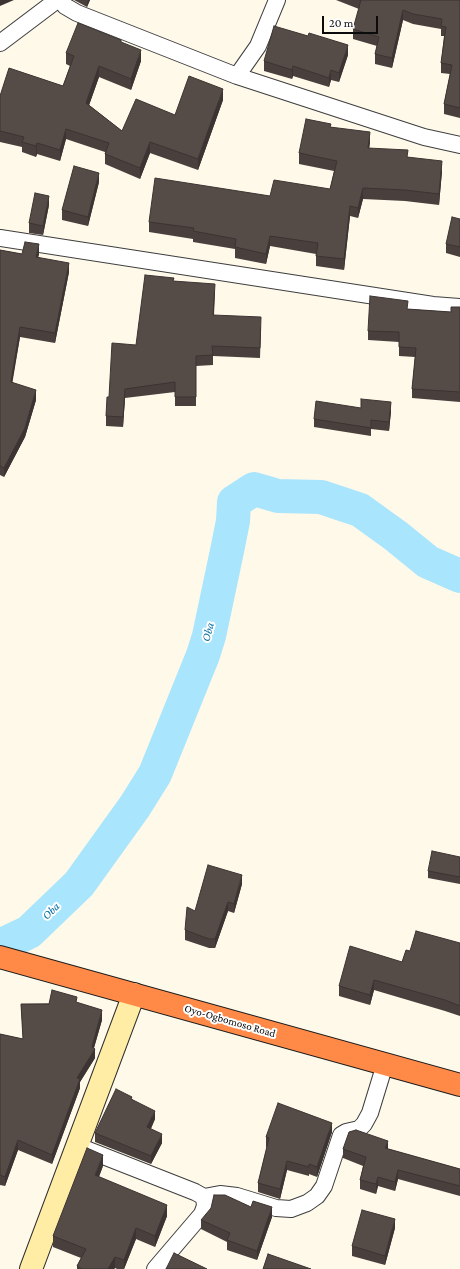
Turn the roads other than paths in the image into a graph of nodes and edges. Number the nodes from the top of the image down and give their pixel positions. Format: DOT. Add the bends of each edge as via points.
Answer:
graph roads {
  1 [pos="57,0"];
  2 [pos="62,0"];
  3 [pos="277,0"];
  4 [pos="0,43"];
  5 [pos="237,76"];
  6 [pos="460,145"];
  7 [pos="0,238"];
  8 [pos="460,307"];
  9 [pos="6,958"];
  10 [pos="134,994"];
  11 [pos="385,1064"];
  12 [pos="460,1085"];
  13 [pos="77,1145"];
  14 [pos="204,1198"];
  15 [pos="31,1269"];
  16 [pos="155,1269"];
  1 -- 4 [label="street"];
  2 -- 5 [label="street" via="65,6 77,13"];
  3 -- 5 [label="street" via="258,46"];
  5 -- 6 [label="street" via="424,137"];
  7 -- 8 [label="street"];
  9 -- 10 [label="highway, Oyo-Ogbomoso Road"];
  10 -- 11 [label="highway, Oyo-Ogbomoso Road"];
  10 -- 13 [label="main road"];
  11 -- 12 [label="highway, Oyo-Ogbomoso Road"];
  11 -- 14 [label="street" via="370,1114 359,1129 341,1135 324,1186 317,1196 291,1209 276,1208 237,1196 220,1194"];
  13 -- 14 [label="street" via="195,1192"];
  13 -- 15 [label="main road"];
  14 -- 16 [label="street" via="202,1214"];
}
